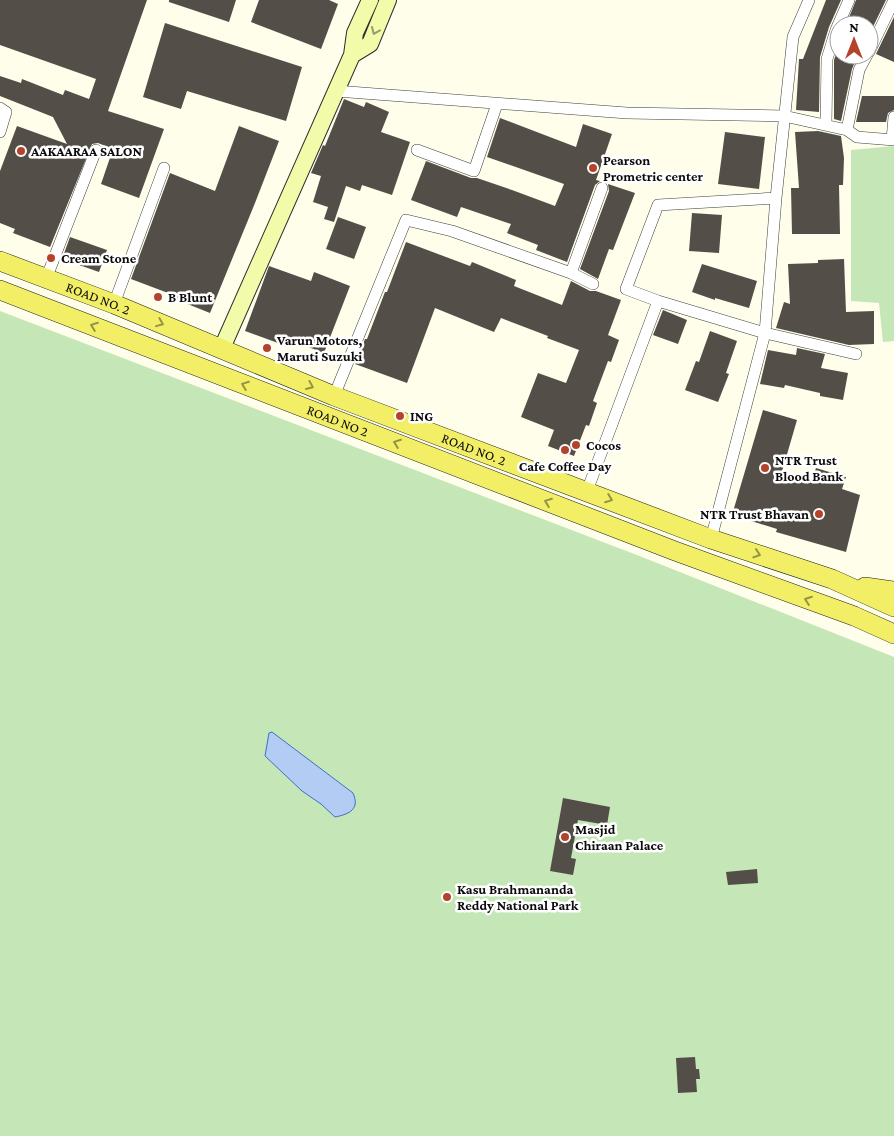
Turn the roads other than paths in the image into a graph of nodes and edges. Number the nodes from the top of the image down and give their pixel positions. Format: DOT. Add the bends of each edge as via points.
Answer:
graph roads {
  1 [pos="370,0"];
  2 [pos="388,0"];
  3 [pos="809,0"];
  4 [pos="849,0"];
  5 [pos="894,0"];
  6 [pos="879,31"];
  7 [pos="352,55"];
  8 [pos="862,65"];
  9 [pos="336,91"];
  10 [pos="497,104"];
  11 [pos="0,108"];
  12 [pos="784,116"];
  13 [pos="894,117"];
  14 [pos="826,124"];
  15 [pos="847,130"];
  16 [pos="0,132"];
  17 [pos="893,140"];
  18 [pos="96,150"];
  19 [pos="416,150"];
  20 [pos="164,168"];
  21 [pos="602,188"];
  22 [pos="776,198"];
  23 [pos="0,262"];
  24 [pos="571,273"];
  25 [pos="46,279"];
  26 [pos="593,284"];
  27 [pos="0,290"];
  28 [pos="658,301"];
  29 [pos="114,304"];
  30 [pos="765,333"];
  31 [pos="222,348"];
  32 [pos="856,354"];
  33 [pos="334,396"];
  34 [pos="587,491"];
  35 [pos="711,538"];
  36 [pos="892,600"];
  37 [pos="854,616"];
  38 [pos="891,630"];
  1 -- 7 [label="main road" via="355,33"];
  2 -- 7 [label="main road, one-way" via="370,44"];
  3 -- 12 [label="street" via="793,37"];
  4 -- 14 [label="street" via="827,59"];
  5 -- 6 [label="street"];
  7 -- 9 [label="main road"];
  8 -- 15 [label="street"];
  9 -- 10 [label="street"];
  9 -- 31 [label="main road"];
  10 -- 12 [label="street" via="627,113"];
  10 -- 19 [label="street" via="474,171"];
  11 -- 16 [label="street" via="6,112"];
  12 -- 14 [label="street"];
  12 -- 22 [label="street"];
  13 -- 17 [label="street"];
  14 -- 15 [label="street"];
  15 -- 17 [label="street" via="856,137"];
  18 -- 25 [label="street"];
  20 -- 29 [label="street"];
  21 -- 24 [label="street"];
  22 -- 28 [label="street" via="658,205 626,289"];
  22 -- 30 [label="street"];
  23 -- 25 [label="main road, ROAD NO. 2"];
  24 -- 26 [label="street"];
  24 -- 33 [label="street" via="452,231 406,220"];
  25 -- 29 [label="main road, ROAD NO. 2"];
  37 -- 27 [label="main road, ROAD NO 2, one-way" via="676,551"];
  28 -- 30 [label="street"];
  28 -- 34 [label="street"];
  29 -- 31 [label="main road, ROAD NO. 2, one-way"];
  30 -- 32 [label="street"];
  30 -- 35 [label="street"];
  31 -- 33 [label="main road, ROAD NO. 2, one-way"];
  33 -- 34 [label="main road, ROAD NO. 2"];
  34 -- 35 [label="main road, ROAD NO. 2, one-way"];
  35 -- 36 [label="main road, ROAD NO. 2, one-way" via="832,579 872,588"];
  36 -- 37 [label="main road"];
  37 -- 38 [label="main road"];
}
